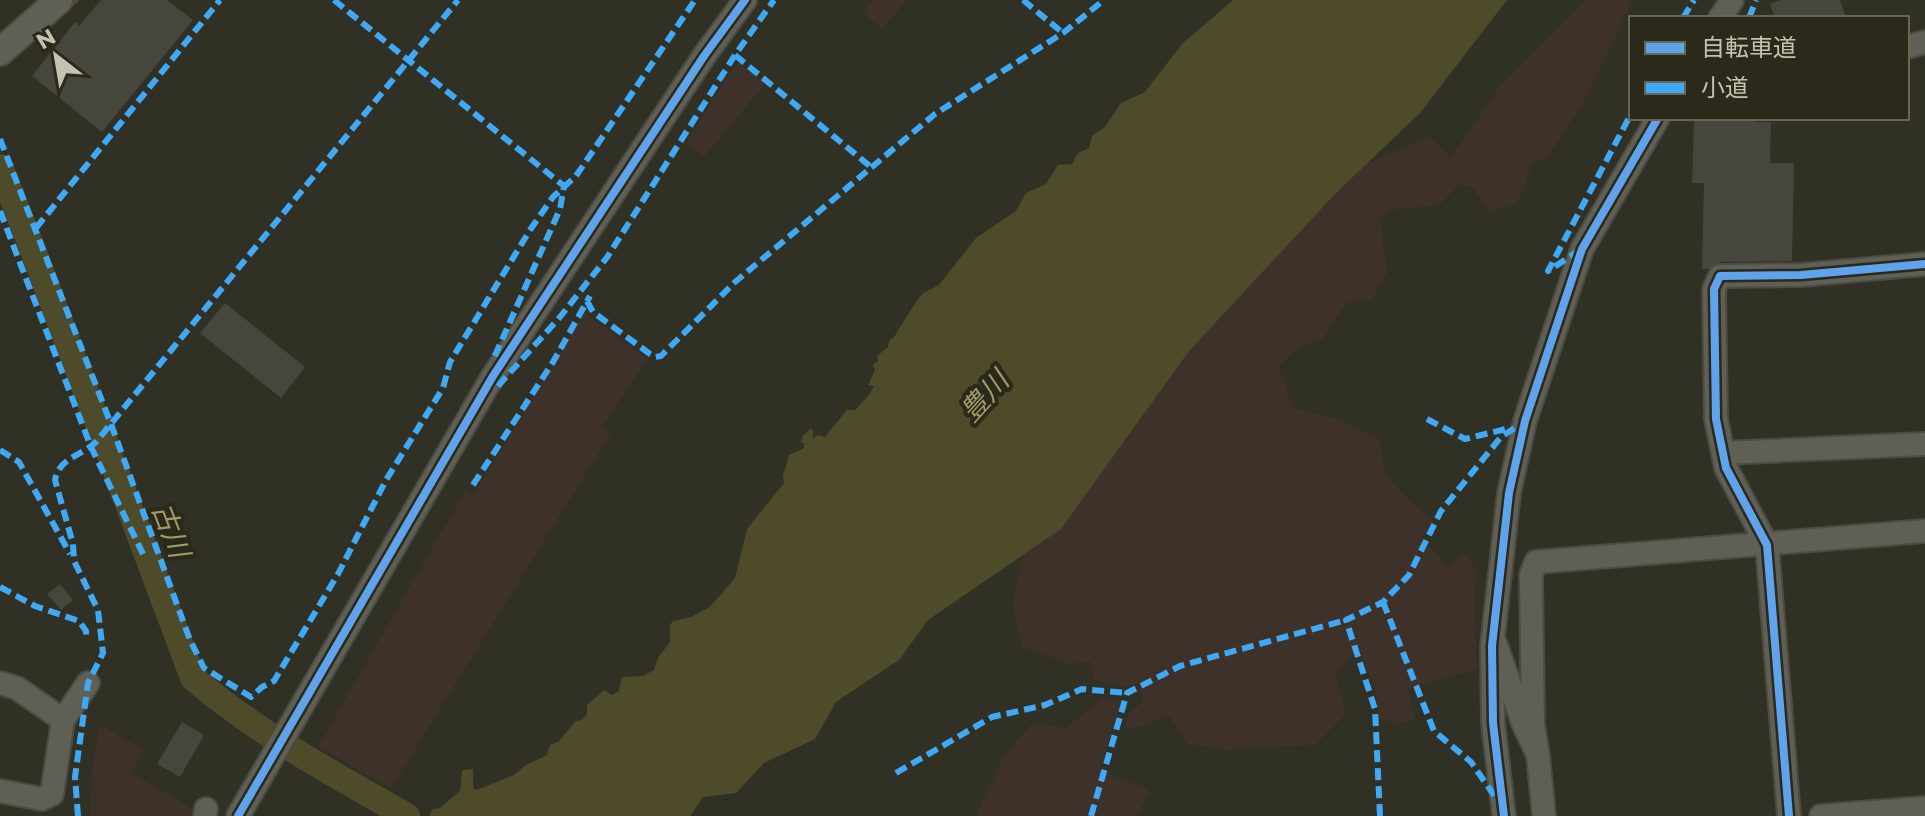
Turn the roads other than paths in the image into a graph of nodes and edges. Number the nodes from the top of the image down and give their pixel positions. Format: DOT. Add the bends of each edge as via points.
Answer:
graph roads {
  1 [pos="59,0"];
  2 [pos="745,0"];
  3 [pos="0,52"];
  4 [pos="1657,120"];
  5 [pos="1925,264"];
  6 [pos="1925,444"];
  7 [pos="1723,453"];
  8 [pos="1925,531"];
  9 [pos="1767,545"];
  10 [pos="1493,636"];
  11 [pos="0,683"];
  12 [pos="88,683"];
  13 [pos="63,720"];
  14 [pos="1538,755"];
  15 [pos="0,791"];
  16 [pos="1925,808"];
  17 [pos="238,816"];
  18 [pos="1504,816"];
  19 [pos="1544,816"];
  20 [pos="1789,816"];
  21 [pos="1821,816"];
  1 -- 3 [label="main road"];
  2 -- 17 [label="street" via="493,376"];
  4 -- 10 [label="street" via="1582,249 1529,410 1509,493"];
  5 -- 7 [label="street" via="1720,276 1714,304 1716,419"];
  6 -- 7 [label="street"];
  7 -- 9 [label="street"];
  8 -- 9 [label="street"];
  9 -- 14 [label="street" via="1536,562 1531,575"];
  9 -- 20 [label="street"];
  10 -- 14 [label="street"];
  10 -- 18 [label="street" via="1493,723"];
  11 -- 13 [label="street" via="17,688"];
  12 -- 13 [label="street"];
  13 -- 15 [label="street" via="52,794 42,799"];
  14 -- 19 [label="street"];
  16 -- 21 [label="street"];
}
